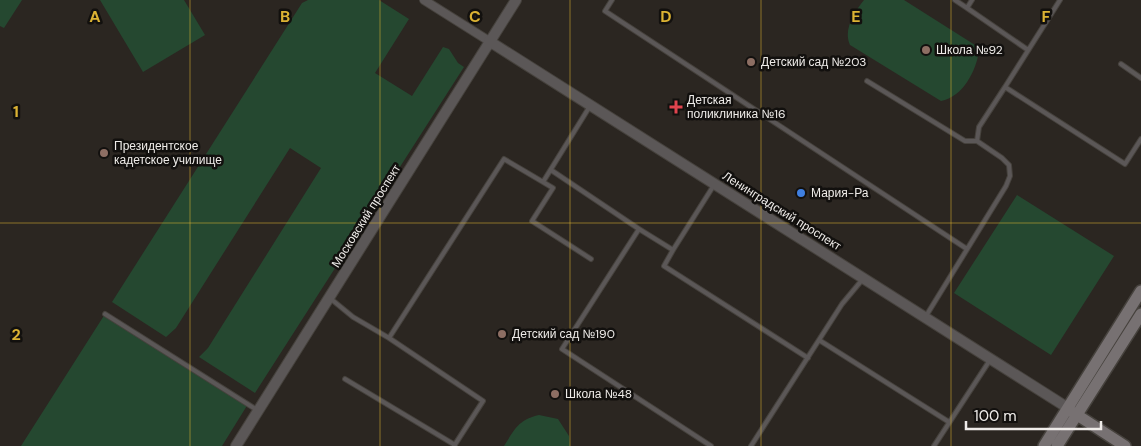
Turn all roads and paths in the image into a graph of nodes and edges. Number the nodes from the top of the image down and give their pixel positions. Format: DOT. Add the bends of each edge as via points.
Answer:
graph roads {
  1 [pos="424,0"];
  2 [pos="516,0"];
  3 [pos="612,0"];
  4 [pos="954,0"];
  5 [pos="972,0"];
  6 [pos="1060,0"];
  7 [pos="967,8"];
  8 [pos="489,41"];
  9 [pos="1028,50"];
  10 [pos="1121,64"];
  11 [pos="1141,78"];
  12 [pos="868,81"];
  13 [pos="1005,87"];
  14 [pos="590,105"];
  15 [pos="1141,139"];
  16 [pos="977,141"];
  17 [pos="551,170"];
  18 [pos="543,182"];
  19 [pos="714,184"];
  20 [pos="639,229"];
  21 [pos="673,250"];
  22 [pos="967,250"];
  23 [pos="591,259"];
  24 [pos="863,279"];
  25 [pos="1141,291"];
  26 [pos="330,298"];
  27 [pos="105,314"];
  28 [pos="1141,314"];
  29 [pos="925,318"];
  30 [pos="389,338"];
  31 [pos="820,340"];
  32 [pos="808,358"];
  33 [pos="990,360"];
  34 [pos="345,379"];
  35 [pos="258,411"];
  36 [pos="1072,412"];
  37 [pos="949,422"];
  38 [pos="236,446"];
  39 [pos="454,446"];
  40 [pos="711,446"];
  41 [pos="751,446"];
  42 [pos="934,446"];
  43 [pos="1044,446"];
  44 [pos="1057,446"];
  45 [pos="1125,446"];
  1 -- 8 [label="street, Ленинградский проспект"];
  2 -- 8 [label="street, Московский проспект"];
  3 -- 22 [label="lane" via="605,11"];
  4 -- 7 [label="lane"];
  5 -- 7 [label="lane"];
  6 -- 9 [label="lane"];
  7 -- 9 [label="lane"];
  8 -- 14 [label="street, Ленинградский проспект"];
  8 -- 26 [label="street, Московский проспект"];
  9 -- 13 [label="lane"];
  10 -- 11 [label="lane"];
  12 -- 16 [label="lane" via="965,141"];
  13 -- 15 [label="lane" via="1125,164"];
  13 -- 16 [label="lane" via="978,127"];
  14 -- 17 [label="lane"];
  14 -- 19 [label="street, Ленинградский проспект"];
  16 -- 22 [label="lane" via="1009,165 1010,176"];
  17 -- 18 [label="lane"];
  17 -- 20 [label="lane"];
  18 -- 23 [label="lane" via="553,188 532,221"];
  18 -- 30 [label="lane" via="504,159"];
  19 -- 21 [label="lane"];
  19 -- 24 [label="street, Ленинградский проспект"];
  20 -- 21 [label="lane"];
  20 -- 40 [label="lane" via="562,349"];
  21 -- 32 [label="lane" via="664,266"];
  22 -- 29 [label="lane"];
  24 -- 29 [label="street, Ленинградский проспект"];
  24 -- 31 [label="lane" via="842,304"];
  25 -- 36 [label="main road"];
  26 -- 30 [label="lane" via="353,317"];
  26 -- 35 [label="street, Московский проспект"];
  27 -- 35 [label="lane"];
  28 -- 36 [label="main road"];
  29 -- 33 [label="street, Ленинградский проспект"];
  30 -- 39 [label="lane" via="483,401"];
  31 -- 32 [label="lane"];
  31 -- 37 [label="lane"];
  32 -- 41 [label="lane"];
  33 -- 36 [label="street, Ленинградский проспект"];
  33 -- 37 [label="lane"];
  34 -- 39 [label="lane"];
  35 -- 38 [label="street, Московский проспект"];
  36 -- 43 [label="main road"];
  36 -- 44 [label="main road"];
  36 -- 45 [label="main road, Ленинградский проспект"];
  37 -- 42 [label="lane"];
}
